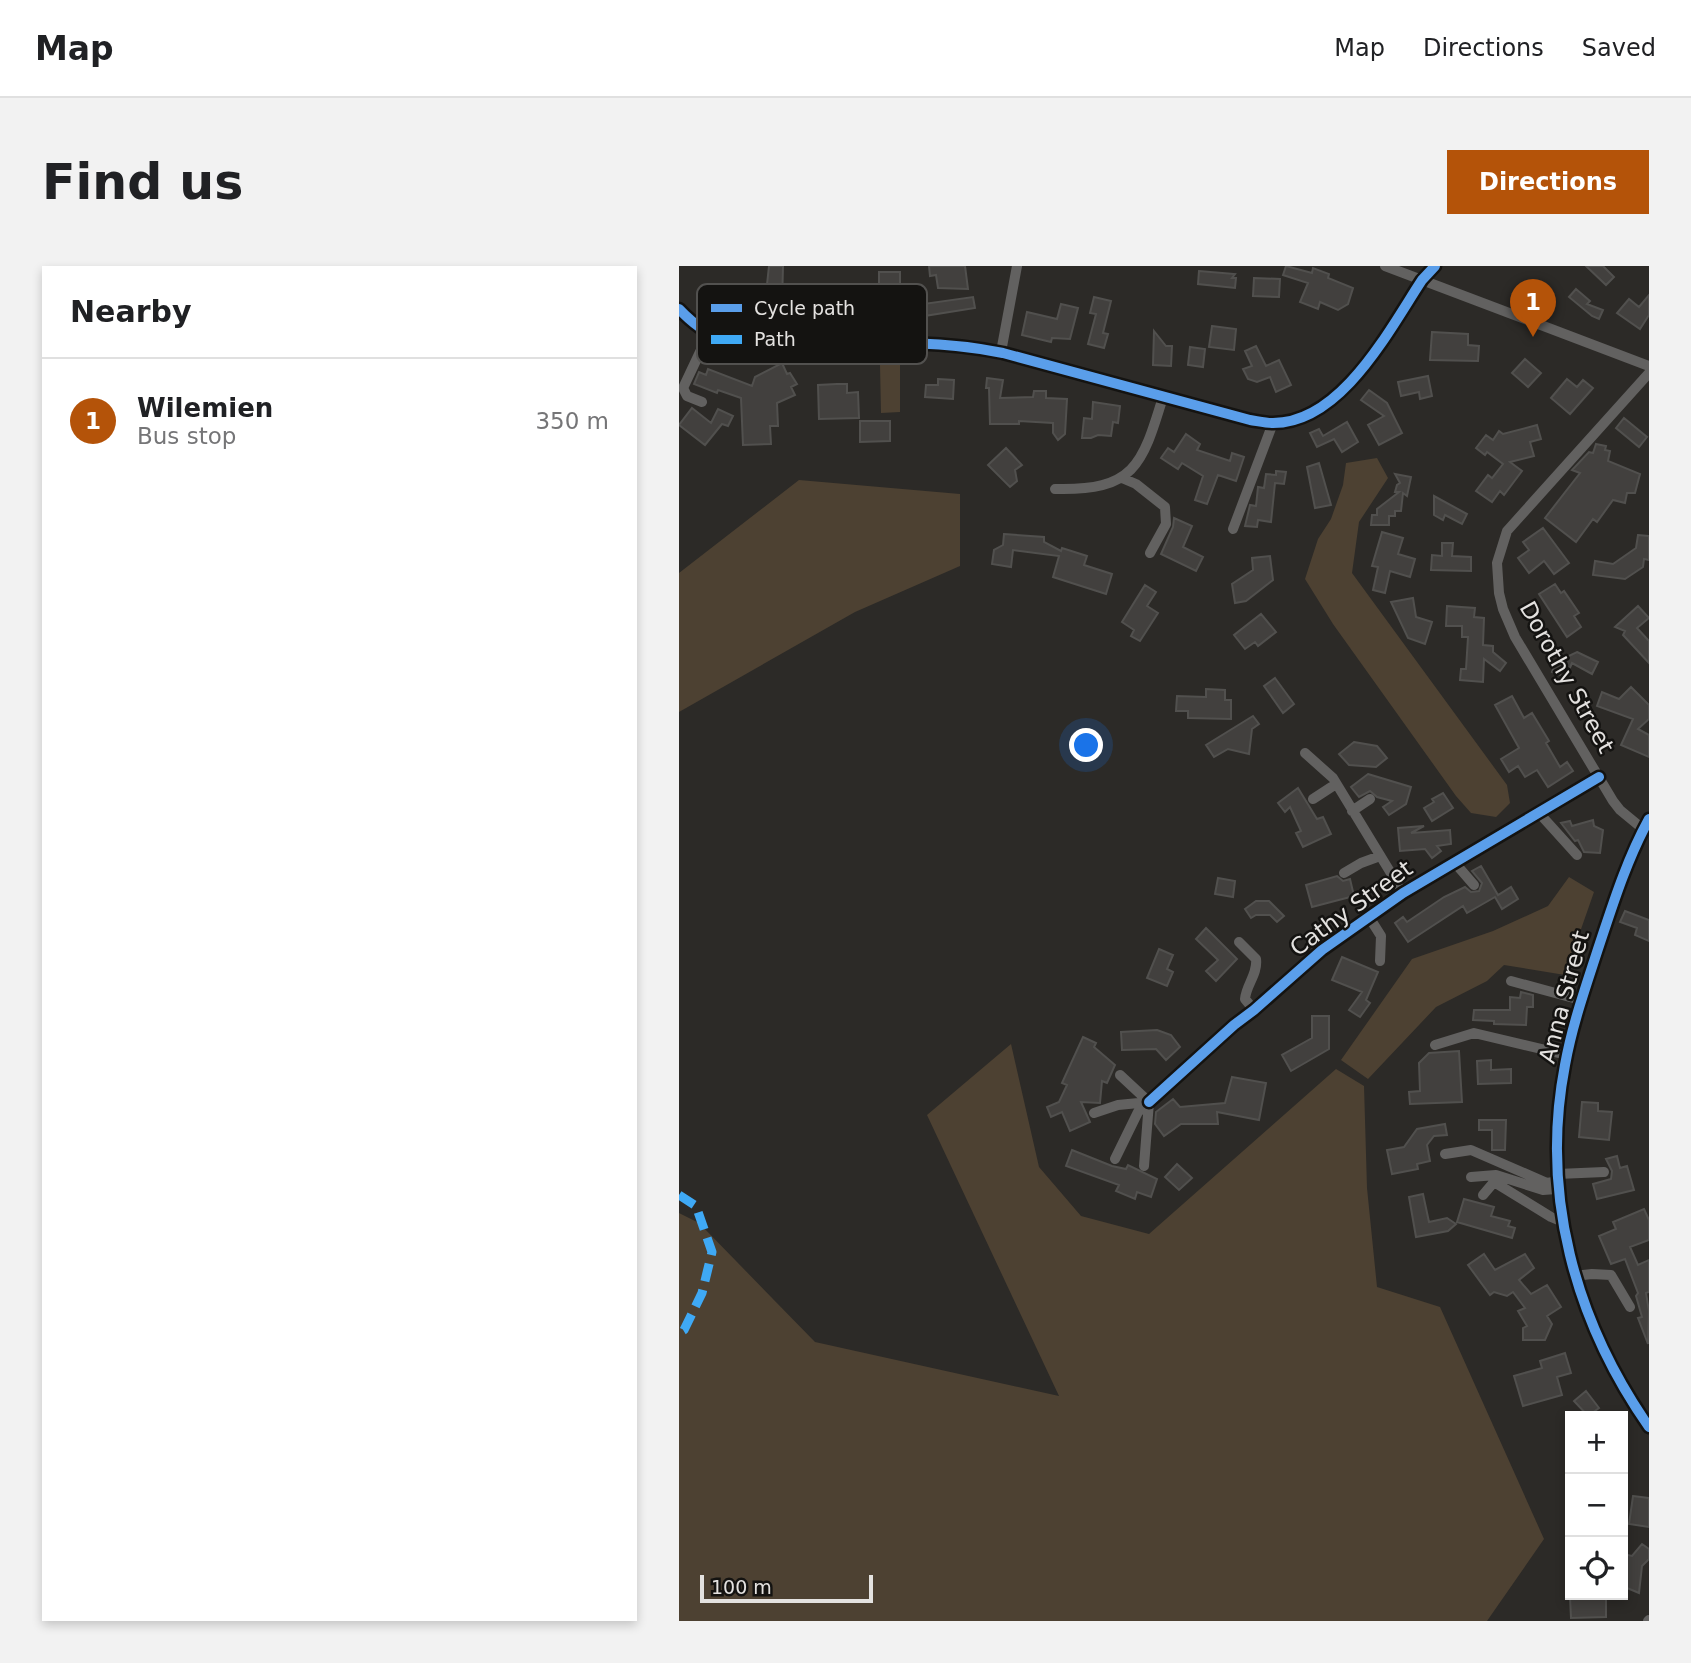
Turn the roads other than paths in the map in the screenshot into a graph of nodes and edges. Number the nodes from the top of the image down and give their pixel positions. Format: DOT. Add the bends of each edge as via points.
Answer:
graph roads {
  1 [pos="1017,266"];
  2 [pos="1385,266"];
  3 [pos="1435,266"];
  4 [pos="1422,280"];
  5 [pos="679,309"];
  6 [pos="697,327"];
  7 [pos="927,344"];
  8 [pos="1000,352"];
  9 [pos="697,358"];
  10 [pos="1649,366"];
  11 [pos="1649,373"];
  12 [pos="1163,397"];
  13 [pos="702,402"];
  14 [pos="1273,423"];
  15 [pos="1122,478"];
  16 [pos="1055,489"];
  17 [pos="1233,528"];
  18 [pos="1150,553"];
  19 [pos="1305,753"];
  20 [pos="1599,777"];
  21 [pos="1336,784"];
  22 [pos="1313,799"];
  23 [pos="1370,799"];
  24 [pos="1352,811"];
  25 [pos="1539,813"];
  26 [pos="1646,824"];
  27 [pos="1577,855"];
  28 [pos="1380,856"];
  29 [pos="1454,863"];
  30 [pos="1344,873"];
  31 [pos="1474,885"];
  32 [pos="1403,893"];
  33 [pos="1369,917"];
  34 [pos="1239,943"];
  35 [pos="1380,961"];
  36 [pos="1511,981"];
  37 [pos="1581,1000"];
  38 [pos="1254,1010"];
  39 [pos="1435,1045"];
  40 [pos="1567,1055"];
  41 [pos="1120,1075"];
  42 [pos="1149,1102"];
  43 [pos="1094,1113"];
  44 [pos="1445,1154"];
  45 [pos="1115,1159"];
  46 [pos="1144,1166"];
  47 [pos="1604,1172"];
  48 [pos="1471,1177"];
  49 [pos="1559,1181"];
  50 [pos="1483,1195"];
  51 [pos="1563,1222"];
  52 [pos="1574,1276"];
  53 [pos="1630,1307"];
  54 [pos="1649,1427"];
  1 -- 8 [label="street"];
  2 -- 4 [label="street"];
  3 -- 4 [label="street"];
  4 -- 10 [label="street"];
  4 -- 14 [label="street" via="1378,347 1337,397 1316,410"];
  5 -- 6 [label="street"];
  7 -- 8 [label="street"];
  8 -- 12 [label="street"];
  9 -- 13 [label="street" via="683,388 687,396"];
  11 -- 20 [label="street, Dorothy Street" via="1507,531 1497,563 1499,593 1515,637"];
  12 -- 14 [label="street"];
  12 -- 15 [label="street" via="1142,458"];
  14 -- 17 [label="street"];
  15 -- 16 [label="street" via="1096,487"];
  15 -- 18 [label="street" via="1165,507 1165,524"];
  19 -- 21 [label="street"];
  20 -- 25 [label="street, Cathy Street"];
  20 -- 26 [label="street, Dorothy Street" via="1620,810"];
  21 -- 22 [label="street"];
  21 -- 24 [label="street"];
  23 -- 24 [label="street"];
  24 -- 28 [label="street"];
  25 -- 27 [label="street"];
  25 -- 29 [label="street, Cathy Street"];
  26 -- 37 [label="street, Anna Street" via="1620,882"];
  28 -- 30 [label="street"];
  28 -- 32 [label="street"];
  29 -- 31 [label="street"];
  29 -- 32 [label="street, Cathy Street"];
  32 -- 33 [label="street, Cathy Street"];
  33 -- 35 [label="street" via="1381,936"];
  33 -- 38 [label="street, Cathy Street" via="1322,950"];
  34 -- 38 [label="street" via="1257,965 1245,992"];
  36 -- 37 [label="street"];
  37 -- 40 [label="street, Anna Street"];
  38 -- 42 [label="street, Cathy Street"];
  39 -- 40 [label="street" via="1473,1033"];
  40 -- 49 [label="street, Anna Street" via="1558,1119"];
  41 -- 42 [label="street"];
  42 -- 43 [label="street"];
  42 -- 45 [label="street, Cathy Street"];
  42 -- 46 [label="street"];
  44 -- 49 [label="street" via="1471,1150 1547,1183"];
  47 -- 49 [label="street"];
  48 -- 49 [label="street" via="1496,1175 1543,1191"];
  49 -- 51 [label="street, Anna Street"];
  50 -- 51 [label="street" via="1495,1182"];
  51 -- 52 [label="street, Anna Street"];
  52 -- 53 [label="street" via="1611,1275"];
  52 -- 54 [label="street, Anna Street" via="1609,1363"];
}
